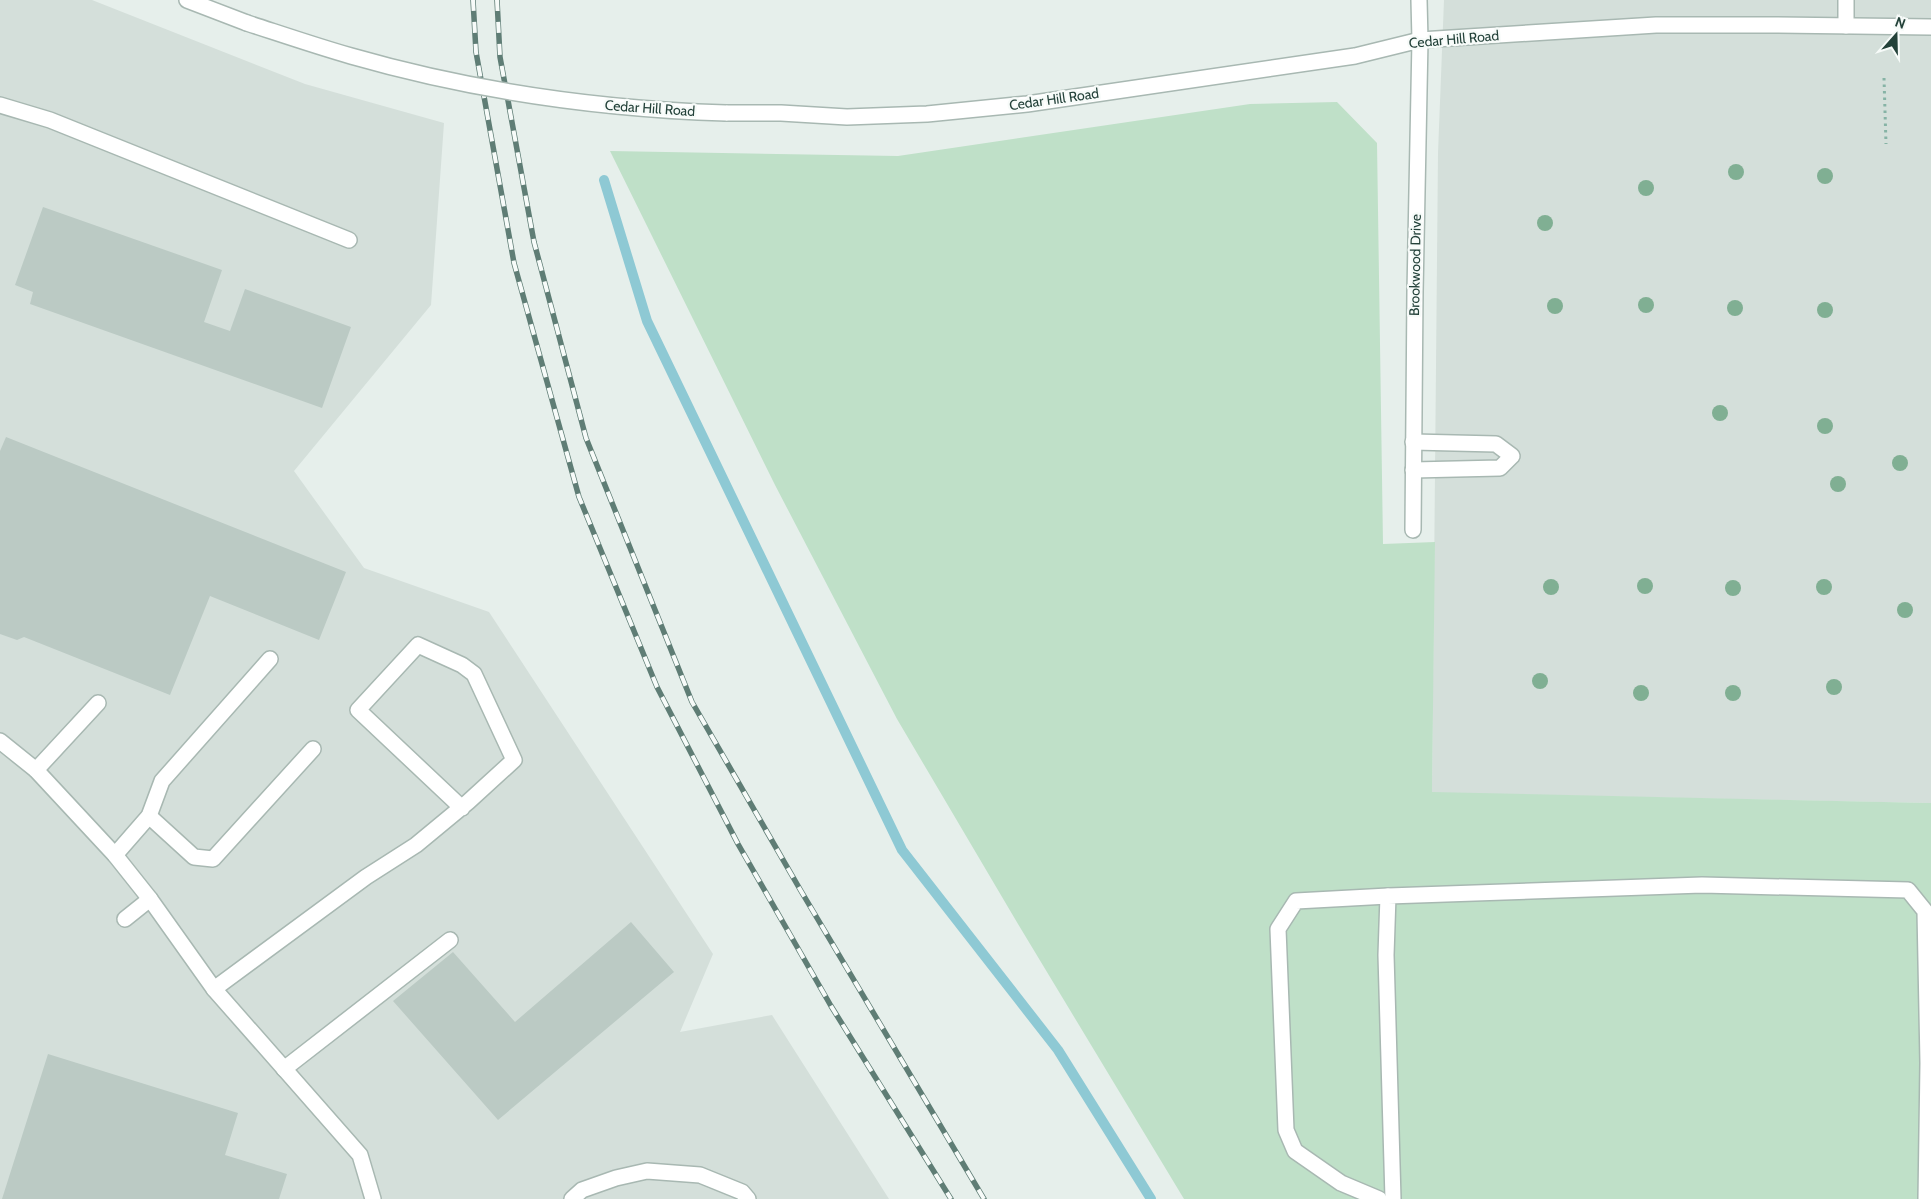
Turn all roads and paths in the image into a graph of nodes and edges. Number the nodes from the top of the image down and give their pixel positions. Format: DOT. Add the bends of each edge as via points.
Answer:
graph roads {
  1 [pos="187,0"];
  2 [pos="1419,0"];
  3 [pos="1846,0"];
  4 [pos="1846,26"];
  5 [pos="1931,27"];
  6 [pos="1420,40"];
  7 [pos="1884,78"];
  8 [pos="0,105"];
  9 [pos="1886,144"];
  10 [pos="349,240"];
  11 [pos="1413,442"];
  12 [pos="1413,470"];
  13 [pos="1413,530"];
  14 [pos="270,659"];
  15 [pos="98,703"];
  16 [pos="0,741"];
  17 [pos="314,749"];
  18 [pos="36,770"];
  19 [pos="462,808"];
  20 [pos="149,816"];
  21 [pos="115,856"];
  22 [pos="1388,896"];
  23 [pos="150,899"];
  24 [pos="125,919"];
  25 [pos="450,940"];
  26 [pos="214,989"];
  27 [pos="1930,1063"];
  28 [pos="284,1069"];
  29 [pos="373,1199"];
  30 [pos="572,1199"];
  31 [pos="748,1199"];
  32 [pos="1379,1199"];
  33 [pos="1393,1199"];
  34 [pos="1926,1199"];
  1 -- 6 [label="street, Cedar Hill Road, bridge" via="351,56 430,76 612,107 661,111 847,117 927,114 1027,104 1355,56"];
  2 -- 6 [label="street, Brookwood Drive"];
  3 -- 4 [label="street"];
  4 -- 5 [label="street, Cedar Hill Road"];
  4 -- 6 [label="street, Cedar Hill Road" via="1656,25"];
  6 -- 11 [label="street, Brookwood Drive"];
  7 -- 9 [label="path"];
  8 -- 10 [label="street" via="50,120"];
  11 -- 12 [label="street, Brookwood Drive"];
  11 -- 12 [label="street" via="1496,444 1512,456 1500,468"];
  12 -- 13 [label="street, Brookwood Drive"];
  14 -- 20 [label="street" via="162,781"];
  15 -- 18 [label="street"];
  16 -- 18 [label="street"];
  17 -- 20 [label="street" via="212,859 194,857"];
  18 -- 21 [label="street"];
  19 -- 19 [label="street" via="514,760 474,674 418,645 358,710"];
  19 -- 26 [label="street" via="416,845 366,877"];
  20 -- 21 [label="street"];
  21 -- 23 [label="street"];
  22 -- 27 [label="street" via="1702,885 1908,890 1925,911"];
  22 -- 32 [label="street" via="1296,901 1278,929 1286,1130 1295,1151 1341,1183"];
  22 -- 33 [label="street" via="1386,955"];
  23 -- 24 [label="street"];
  23 -- 26 [label="street"];
  25 -- 28 [label="street"];
  26 -- 28 [label="street"];
  27 -- 34 [label="street"];
  28 -- 29 [label="street" via="360,1155"];
  30 -- 31 [label="street" via="582,1190 648,1171 700,1175 742,1192"];
}
